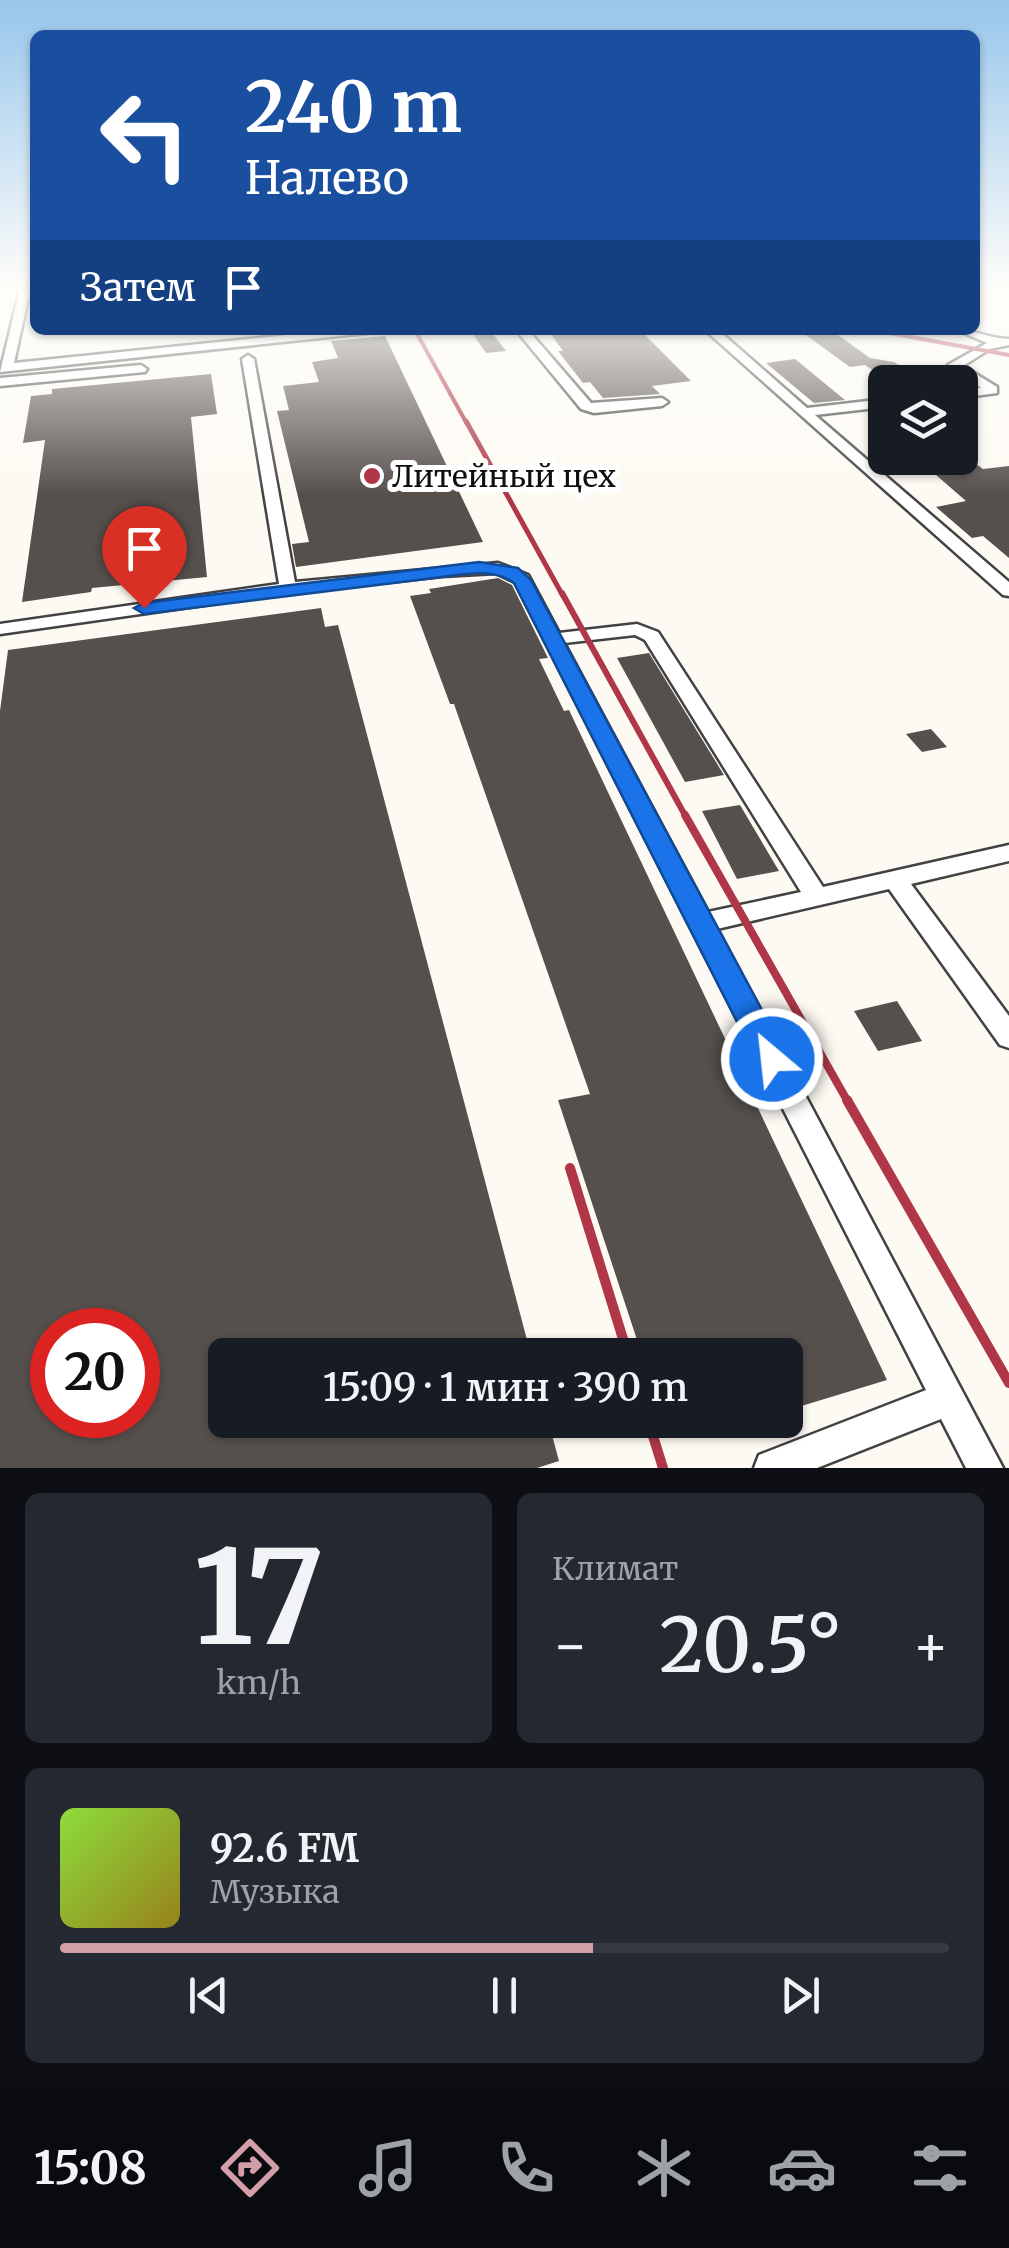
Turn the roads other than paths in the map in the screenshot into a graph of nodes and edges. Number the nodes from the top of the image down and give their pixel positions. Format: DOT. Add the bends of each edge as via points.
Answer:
graph roads {
  1 [pos="158,358"];
  2 [pos="235,358"];
  3 [pos="249,358"];
  4 [pos="545,358"];
  5 [pos="742,358"];
  6 [pos="973,358"];
  7 [pos="229,360"];
  8 [pos="3,367"];
  9 [pos="152,368"];
  10 [pos="0,382"];
  11 [pos="1009,388"];
  12 [pos="993,390"];
  13 [pos="978,392"];
  14 [pos="662,402"];
  15 [pos="868,406"];
  16 [pos="804,412"];
  17 [pos="288,588"];
  18 [pos="1009,591"];
  19 [pos="0,629"];
  20 [pos="552,639"];
  21 [pos="1009,853"];
  22 [pos="894,878"];
  23 [pos="818,897"];
  24 [pos="701,923"];
  25 [pos="1009,1037"];
  26 [pos="949,1398"];
  27 [pos="772,1468"];
  28 [pos="984,1468"];
  1 -- 8 [label="lane"];
  2 -- 7 [label="lane"];
  3 -- 17 [label="lane"];
  4 -- 14 [label="lane" via="586,406"];
  5 -- 16 [label="lane"];
  6 -- 12 [label="lane" via="954,365"];
  9 -- 10 [label="lane"];
  11 -- 12 [label="lane"];
  12 -- 13 [label="lane"];
  15 -- 16 [label="lane"];
  16 -- 18 [label="lane"];
  17 -- 19 [label="lane"];
  17 -- 20 [label="lane" via="498,568 522,580"];
  20 -- 23 [label="lane" via="637,629 652,636"];
  20 -- 24 [label="lane"];
  21 -- 22 [label="lane"];
  22 -- 23 [label="lane"];
  22 -- 25 [label="lane"];
  23 -- 24 [label="lane"];
  24 -- 26 [label="lane"];
  26 -- 27 [label="lane"];
  26 -- 28 [label="lane"];
}
